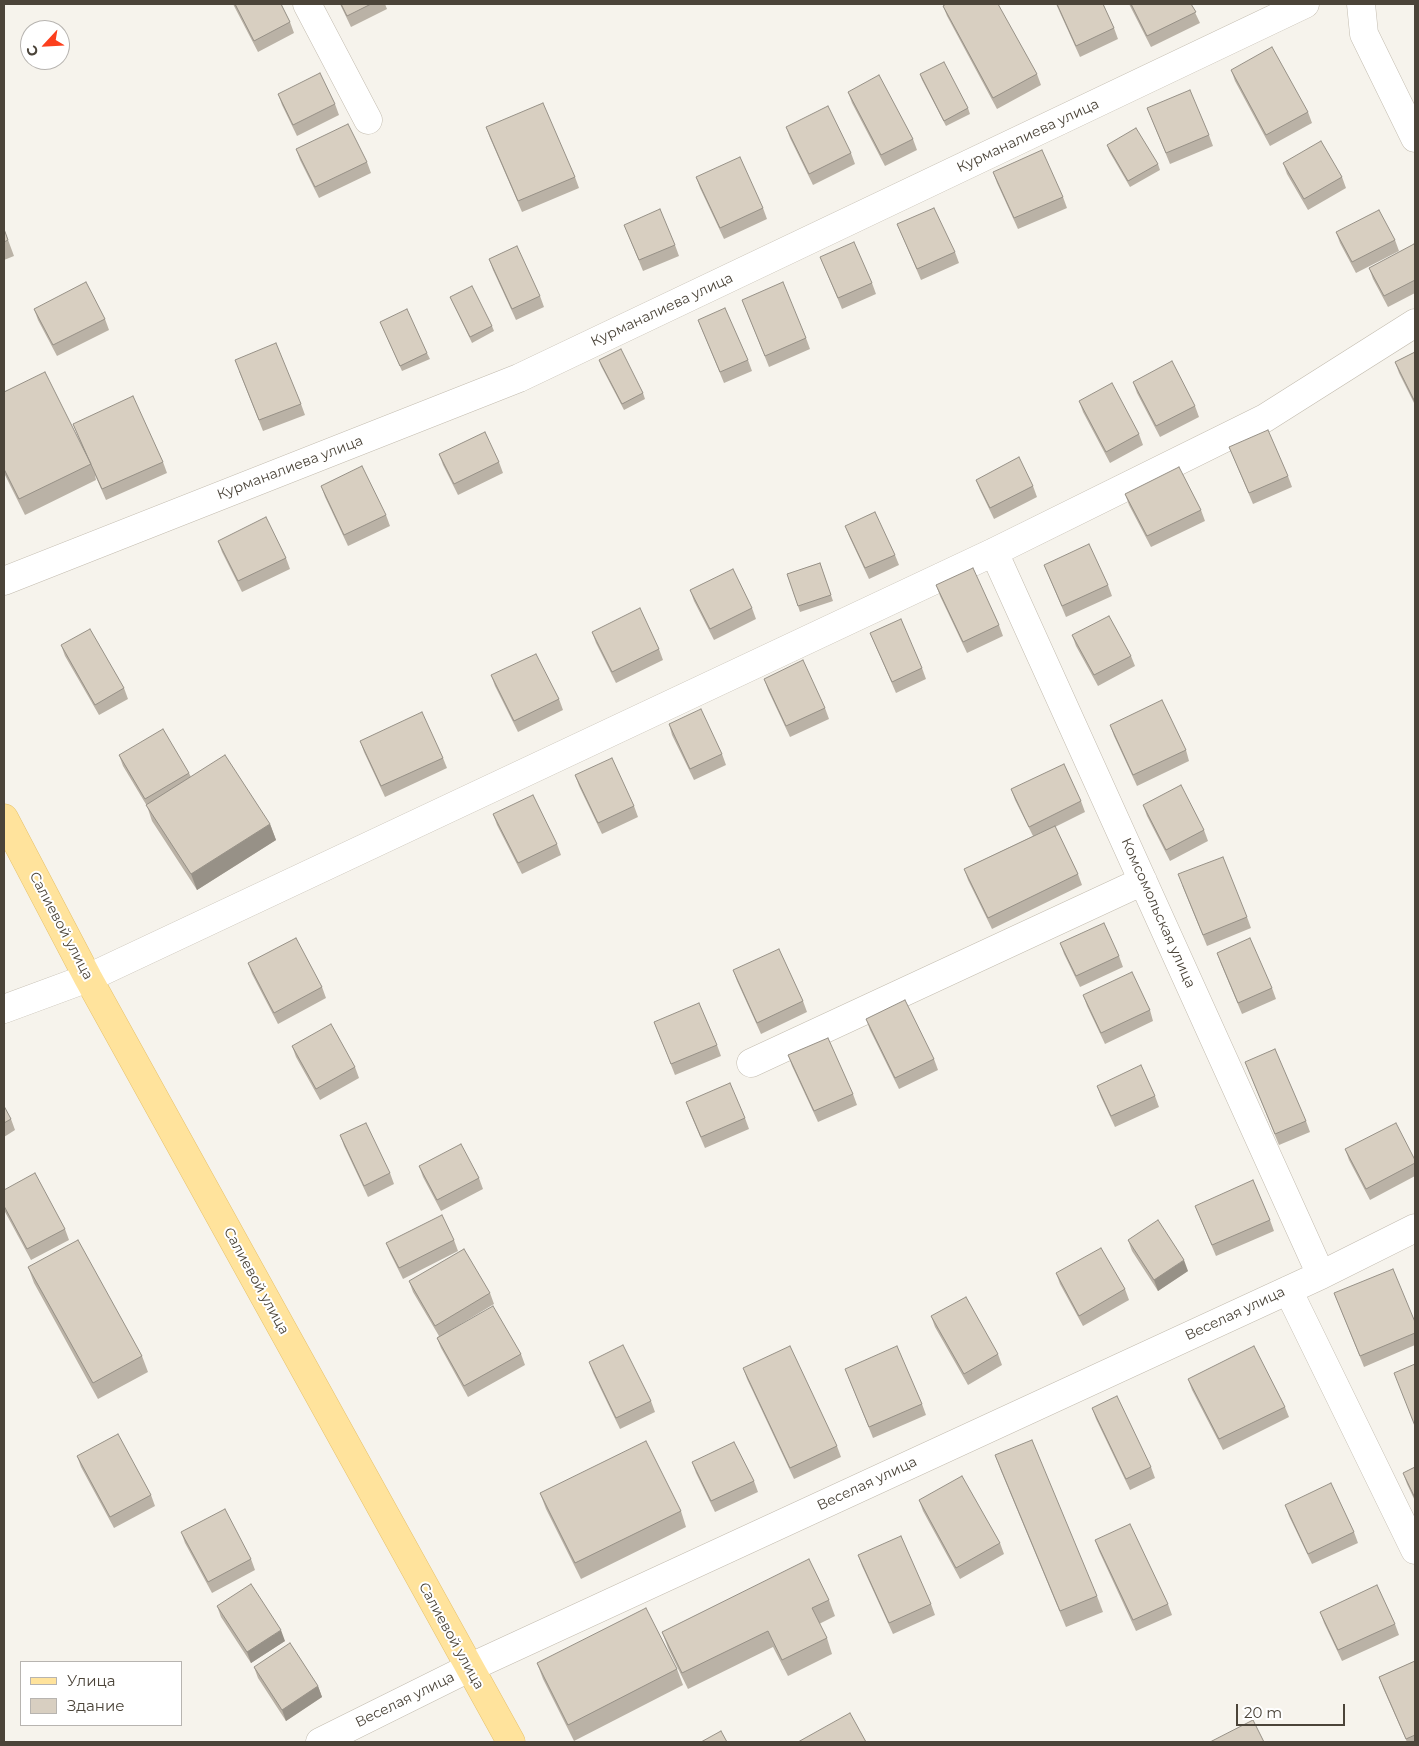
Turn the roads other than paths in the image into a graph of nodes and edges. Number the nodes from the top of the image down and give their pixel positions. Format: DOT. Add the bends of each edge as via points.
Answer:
graph roads {
  1 [pos="307,4"];
  2 [pos="1305,4"];
  3 [pos="1361,4"];
  4 [pos="368,120"];
  5 [pos="1415,138"];
  6 [pos="1415,323"];
  7 [pos="994,552"];
  8 [pos="4,581"];
  9 [pos="4,818"];
  10 [pos="1143,881"];
  11 [pos="88,978"];
  12 [pos="4,1009"];
  13 [pos="751,1063"];
  14 [pos="1415,1228"];
  15 [pos="1321,1274"];
  16 [pos="1288,1290"];
  17 [pos="1415,1550"];
  18 [pos="469,1668"];
  19 [pos="320,1742"];
  20 [pos="511,1742"];
  1 -- 4 [label="street"];
  2 -- 8 [label="street, Курманалиева улица" via="520,378"];
  3 -- 5 [label="street" via="1364,34"];
  6 -- 7 [label="street" via="1264,418"];
  7 -- 10 [label="street, Комсомольская улица"];
  7 -- 11 [label="street"];
  9 -- 11 [label="main road, Салиевой улица"];
  10 -- 13 [label="street"];
  10 -- 15 [label="street, Комсомольская улица"];
  11 -- 12 [label="street"];
  11 -- 18 [label="main road, Салиевой улица"];
  14 -- 15 [label="street, Веселая улица"];
  15 -- 16 [label="street, Веселая улица"];
  16 -- 17 [label="street"];
  16 -- 18 [label="street, Веселая улица"];
  18 -- 19 [label="street, Веселая улица"];
  18 -- 20 [label="main road, Салиевой улица"];
}
